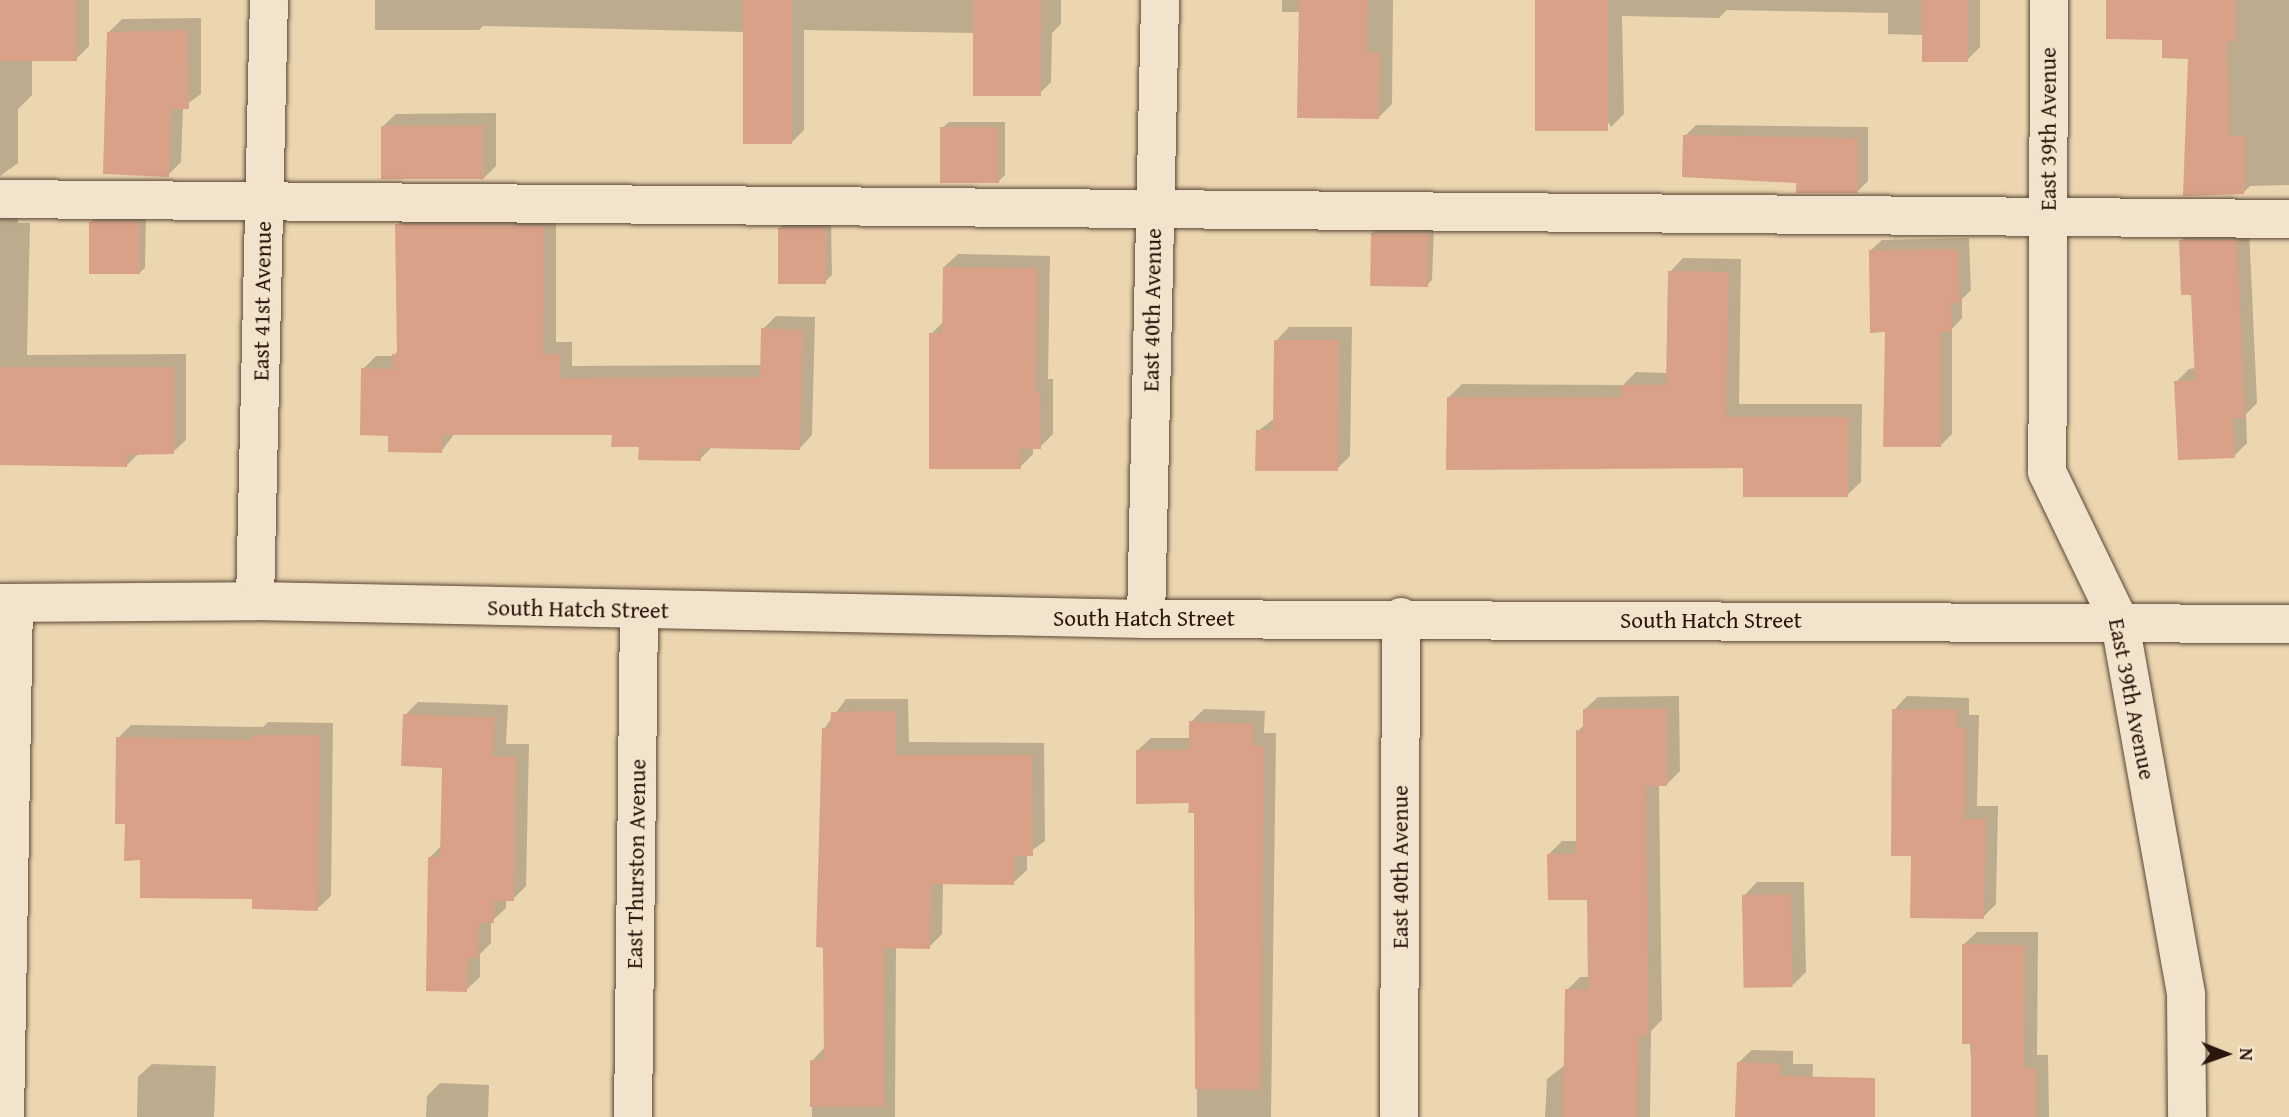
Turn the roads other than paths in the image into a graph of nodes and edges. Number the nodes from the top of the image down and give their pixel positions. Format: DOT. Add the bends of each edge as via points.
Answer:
graph roads {
  1 [pos="269,0"];
  2 [pos="1160,0"];
  3 [pos="2049,0"];
  4 [pos="0,199"];
  5 [pos="264,200"];
  6 [pos="1155,209"];
  7 [pos="2048,218"];
  8 [pos="2289,219"];
  9 [pos="255,601"];
  10 [pos="7,603"];
  11 [pos="639,611"];
  12 [pos="1401,617"];
  13 [pos="1146,619"];
  14 [pos="2120,623"];
  15 [pos="2289,624"];
  16 [pos="3,1045"];
  17 [pos="5,1117"];
  18 [pos="633,1117"];
  19 [pos="1399,1117"];
  20 [pos="2187,1117"];
  1 -- 5 [label="street, East 41st Avenue"];
  2 -- 6 [label="street, East 40th Avenue"];
  3 -- 7 [label="street, East 39th Avenue"];
  4 -- 5 [label="street"];
  5 -- 6 [label="street"];
  5 -- 9 [label="street, East 41st Avenue"];
  6 -- 7 [label="street"];
  6 -- 13 [label="street, East 40th Avenue"];
  7 -- 8 [label="street"];
  7 -- 14 [label="street, East 39th Avenue" via="2047,472"];
  9 -- 10 [label="street, South Hatch Street"];
  9 -- 11 [label="street, South Hatch Street"];
  10 -- 16 [label="street"];
  11 -- 13 [label="street, South Hatch Street"];
  11 -- 18 [label="street, East Thurston Avenue"];
  12 -- 13 [label="street, South Hatch Street"];
  12 -- 14 [label="street, South Hatch Street"];
  12 -- 19 [label="street, East 40th Avenue"];
  14 -- 15 [label="street, South Hatch Street"];
  14 -- 20 [label="street, East 39th Avenue" via="2186,995"];
  16 -- 17 [label="street"];
}
